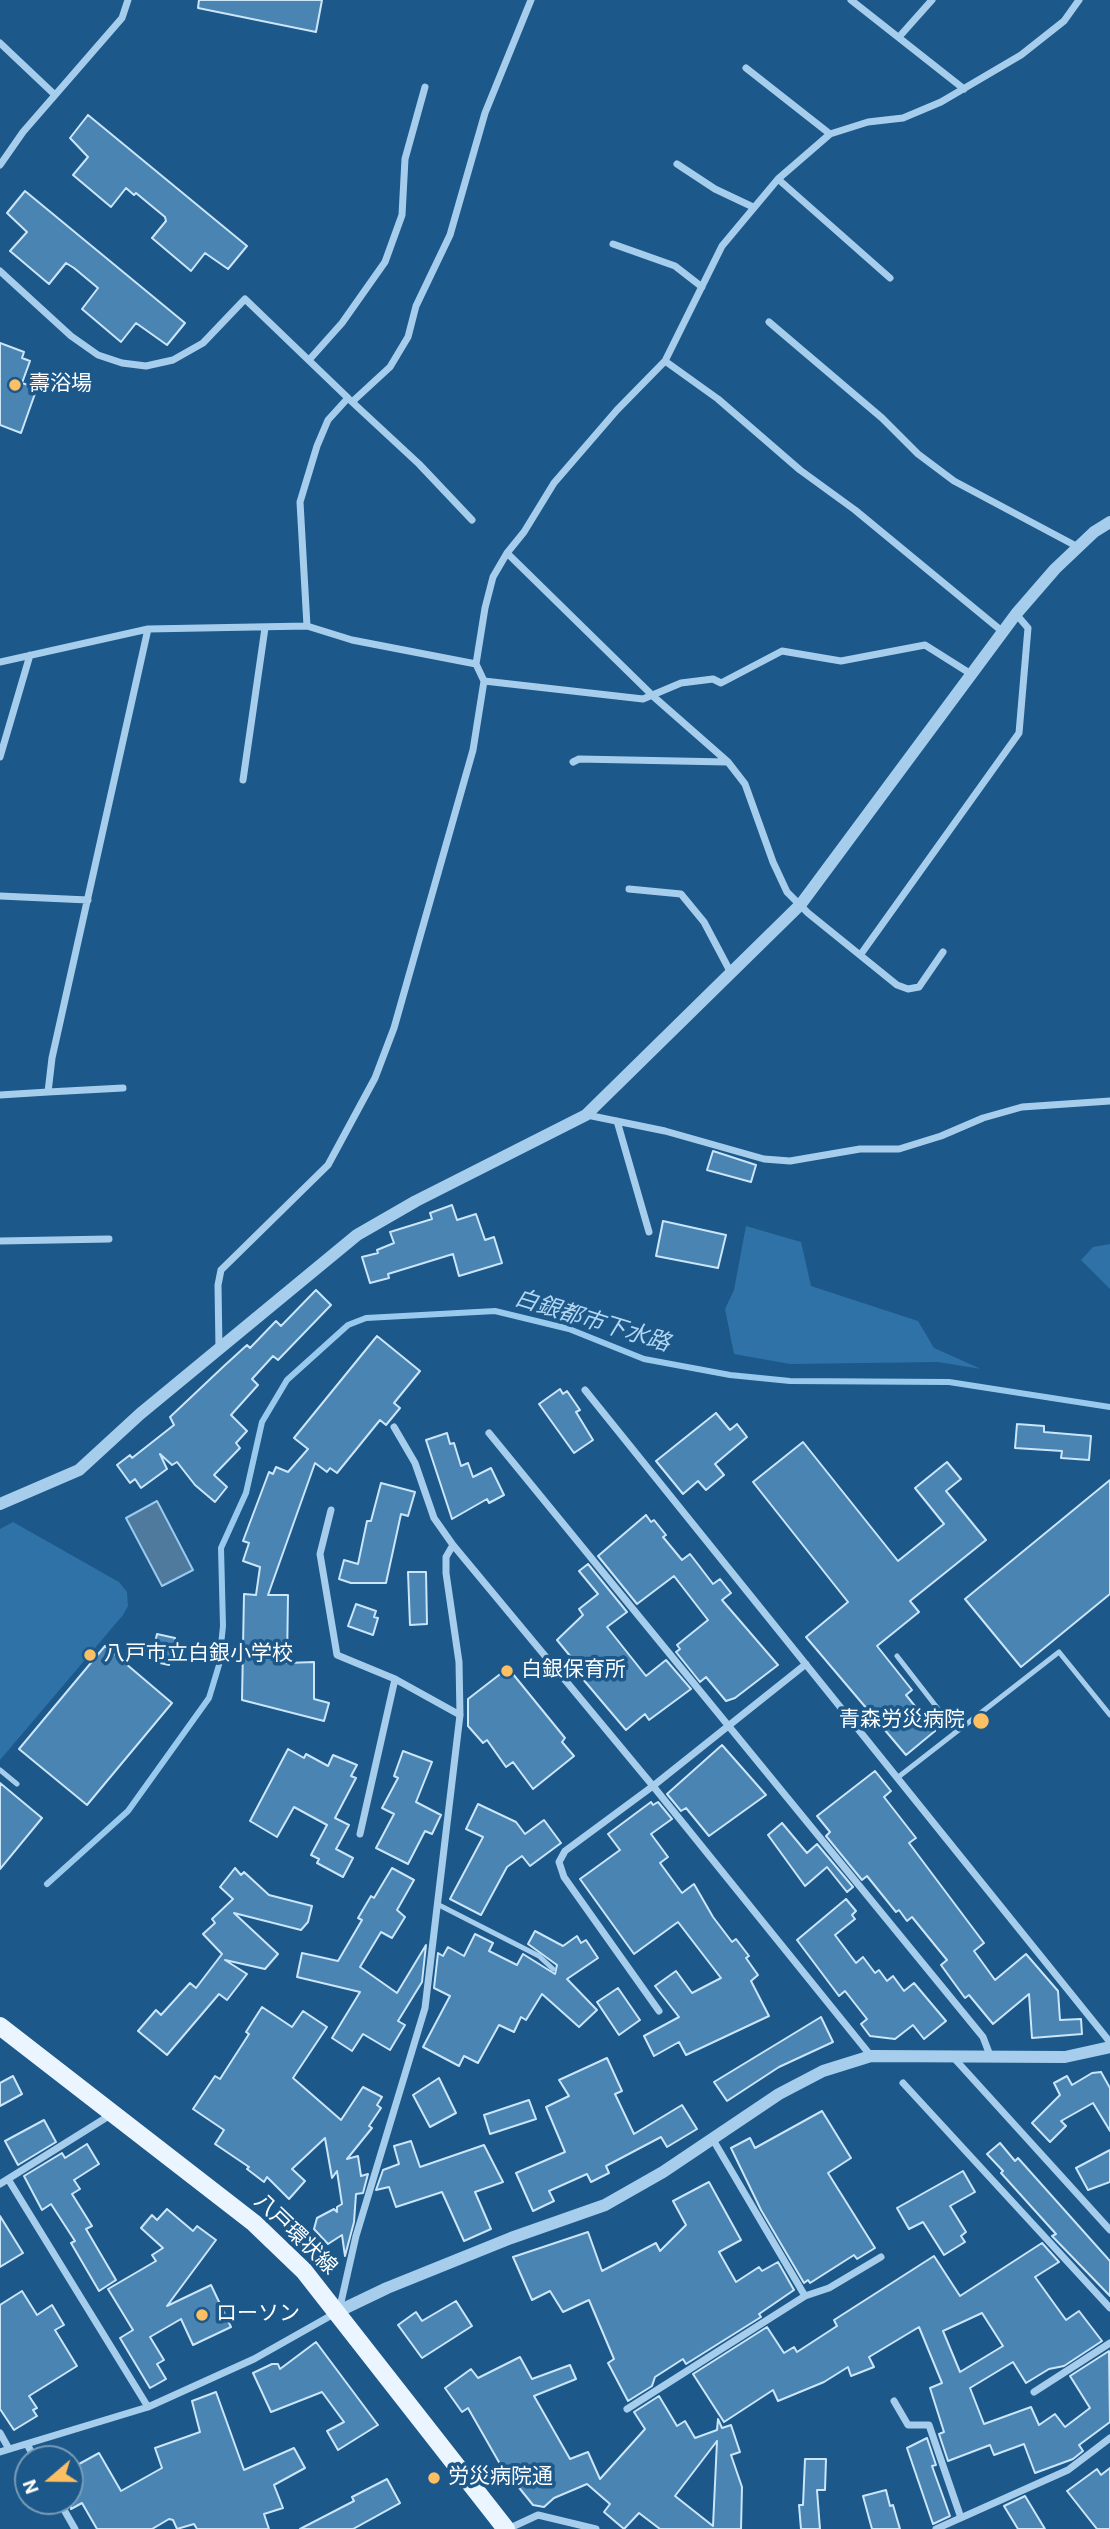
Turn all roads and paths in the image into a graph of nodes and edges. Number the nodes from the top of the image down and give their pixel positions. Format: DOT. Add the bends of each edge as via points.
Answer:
graph roads {
  1 [pos="128,0"];
  2 [pos="531,0"];
  3 [pos="851,0"];
  4 [pos="932,0"];
  5 [pos="1079,0"];
  6 [pos="900,37"];
  7 [pos="0,43"];
  8 [pos="746,68"];
  9 [pos="425,87"];
  10 [pos="964,89"];
  11 [pos="55,95"];
  12 [pos="830,134"];
  13 [pos="677,164"];
  14 [pos="0,165"];
  15 [pos="778,179"];
  16 [pos="753,207"];
  17 [pos="613,244"];
  18 [pos="0,271"];
  19 [pos="890,278"];
  20 [pos="702,287"];
  21 [pos="769,322"];
  22 [pos="309,360"];
  23 [pos="665,362"];
  24 [pos="350,400"];
  25 [pos="472,520"];
  26 [pos="1110,522"];
  27 [pos="1078,547"];
  28 [pos="507,553"];
  29 [pos="1017,614"];
  30 [pos="307,626"];
  31 [pos="265,628"];
  32 [pos="148,629"];
  33 [pos="1003,632"];
  34 [pos="30,655"];
  35 [pos="0,662"];
  36 [pos="476,664"];
  37 [pos="971,674"];
  38 [pos="484,681"];
  39 [pos="654,697"];
  40 [pos="0,757"];
  41 [pos="573,762"];
  42 [pos="728,762"];
  43 [pos="243,779"];
  44 [pos="629,889"];
  45 [pos="0,896"];
  46 [pos="88,900"];
  47 [pos="801,904"];
  48 [pos="943,952"];
  49 [pos="861,954"];
  50 [pos="731,973"];
  51 [pos="123,1088"];
  52 [pos="48,1092"];
  53 [pos="0,1095"];
  54 [pos="1110,1101"];
  55 [pos="586,1115"];
  56 [pos="617,1121"];
  57 [pos="649,1232"];
  58 [pos="109,1239"];
  59 [pos="0,1241"];
  60 [pos="219,1350"];
  61 [pos="585,1390"];
  62 [pos="394,1427"];
  63 [pos="489,1433"];
  64 [pos="0,1504"];
  65 [pos="331,1510"];
  66 [pos="453,1545"];
  67 [pos="897,1656"];
  68 [pos="806,1664"];
  69 [pos="395,1679"];
  70 [pos="1110,1715"];
  71 [pos="460,1716"];
  72 [pos="729,1726"];
  73 [pos="957,1732"];
  74 [pos="0,1770"];
  75 [pos="897,1778"];
  76 [pos="17,1784"];
  77 [pos="653,1786"];
  78 [pos="360,1834"];
  79 [pos="437,1904"];
  80 [pos="553,1969"];
  81 [pos="659,2011"];
  82 [pos="0,2026"];
  83 [pos="1110,2042"];
  84 [pos="1110,2047"];
  85 [pos="871,2056"];
  86 [pos="952,2056"];
  87 [pos="991,2058"];
  88 [pos="904,2083"];
  89 [pos="114,2113"];
  90 [pos="712,2137"];
  91 [pos="8,2179"];
  92 [pos="0,2184"];
  93 [pos="1110,2230"];
  94 [pos="881,2258"];
  95 [pos="805,2297"];
  96 [pos="1110,2308"];
  97 [pos="338,2311"];
  98 [pos="1110,2343"];
  99 [pos="1034,2392"];
  100 [pos="894,2401"];
  101 [pos="148,2407"];
  102 [pos="627,2409"];
  103 [pos="0,2433"];
  104 [pos="1110,2438"];
  105 [pos="27,2444"];
  106 [pos="9,2449"];
  107 [pos="0,2452"];
  108 [pos="961,2518"];
  109 [pos="507,2529"];
  110 [pos="596,2529"];
  111 [pos="936,2529"];
  1 -- 11 [label="street" via="122,18"];
  2 -- 24 [label="street" via="485,113 450,235 416,306 408,337 390,367"];
  3 -- 6 [label="street"];
  4 -- 6 [label="street"];
  5 -- 10 [label="street" via="1064,21 1021,55"];
  6 -- 10 [label="street"];
  7 -- 11 [label="street"];
  8 -- 12 [label="street"];
  9 -- 22 [label="street" via="405,159 402,215 385,262"];
  10 -- 12 [label="street" via="903,118 867,122"];
  11 -- 14 [label="street"];
  12 -- 15 [label="street"];
  13 -- 16 [label="street"];
  15 -- 16 [label="street"];
  15 -- 19 [label="street"];
  16 -- 20 [label="street" via="722,246"];
  17 -- 20 [label="street" via="675,266"];
  18 -- 22 [label="street" via="71,335 98,355 122,363 146,366 173,360 203,343 245,299"];
  20 -- 23 [label="street"];
  21 -- 27 [label="street" via="954,481"];
  22 -- 24 [label="street"];
  23 -- 28 [label="street" via="554,483"];
  23 -- 33 [label="street" via="718,399"];
  24 -- 25 [label="street"];
  24 -- 30 [label="street" via="328,420 300,502"];
  26 -- 27 [label="street"];
  27 -- 29 [label="street"];
  28 -- 36 [label="street" via="493,577"];
  28 -- 39 [label="street"];
  29 -- 33 [label="street"];
  29 -- 49 [label="street" via="1028,628 1019,733"];
  30 -- 31 [label="street"];
  30 -- 36 [label="street" via="352,640"];
  31 -- 32 [label="street"];
  31 -- 43 [label="street"];
  32 -- 34 [label="street"];
  32 -- 46 [label="street"];
  33 -- 37 [label="street"];
  34 -- 35 [label="street"];
  34 -- 40 [label="street"];
  36 -- 38 [label="street"];
  37 -- 39 [label="street" via="925,645 841,660 782,651 721,683 713,679 681,683"];
  37 -- 47 [label="street"];
  38 -- 39 [label="street"];
  38 -- 60 [label="street" via="473,750 385,1053 328,1165 221,1270"];
  39 -- 42 [label="street"];
  41 -- 42 [label="street"];
  42 -- 47 [label="street" via="745,784 787,892"];
  44 -- 50 [label="street" via="681,894 704,922"];
  45 -- 46 [label="street"];
  46 -- 52 [label="street"];
  47 -- 49 [label="street"];
  47 -- 50 [label="street"];
  48 -- 49 [label="street" via="919,987 908,989"];
  50 -- 55 [label="street"];
  51 -- 52 [label="street"];
  52 -- 53 [label="street"];
  54 -- 56 [label="street" via="1022,1107 899,1149 860,1149 790,1161"];
  55 -- 56 [label="street"];
  55 -- 60 [label="street" via="357,1235"];
  56 -- 57 [label="street"];
  58 -- 59 [label="street"];
  60 -- 64 [label="street" via="79,1470"];
  61 -- 68 [label="street"];
  62 -- 66 [label="street" via="415,1462 434,1518"];
  63 -- 72 [label="street"];
  65 -- 69 [label="street" via="320,1554 337,1655"];
  66 -- 71 [label="street" via="446,1557 446,1573 459,1662"];
  66 -- 77 [label="street"];
  67 -- 73 [label="lane"];
  68 -- 72 [label="street"];
  68 -- 75 [label="street"];
  69 -- 71 [label="street"];
  69 -- 78 [label="street"];
  70 -- 73 [label="lane" via="1059,1652"];
  71 -- 79 [label="street"];
  72 -- 77 [label="street"];
  72 -- 87 [label="street" via="983,2037"];
  73 -- 75 [label="lane"];
  74 -- 76 [label="lane"];
  75 -- 83 [label="street"];
  77 -- 81 [label="street" via="565,1851 559,1862 564,1877"];
  77 -- 85 [label="street"];
  79 -- 80 [label="lane" via="529,1951"];
  79 -- 97 [label="street" via="425,2008 355,2236"];
  82 -- 89 [label="main road, 八戸環状線"];
  84 -- 87 [label="street" via="1065,2057"];
  85 -- 86 [label="street"];
  85 -- 90 [label="street" via="823,2071"];
  86 -- 87 [label="street"];
  86 -- 93 [label="street"];
  88 -- 96 [label="street"];
  89 -- 91 [label="street"];
  89 -- 97 [label="main road, 八戸環状線" via="254,2222"];
  90 -- 95 [label="street"];
  90 -- 97 [label="street" via="605,2205 499,2243"];
  91 -- 92 [label="street"];
  91 -- 101 [label="street"];
  94 -- 95 [label="street"];
  95 -- 102 [label="street"];
  97 -- 101 [label="street" via="254,2359"];
  97 -- 109 [label="main road, 八戸環状線"];
  98 -- 99 [label="street"];
  100 -- 108 [label="street" via="908,2425 929,2425"];
  101 -- 105 [label="street"];
  103 -- 106 [label="street"];
  104 -- 108 [label="street" via="1068,2470"];
  105 -- 106 [label="street"];
  106 -- 107 [label="street"];
  108 -- 111 [label="street"];
  109 -- 110 [label="street" via="538,2515"];
}
